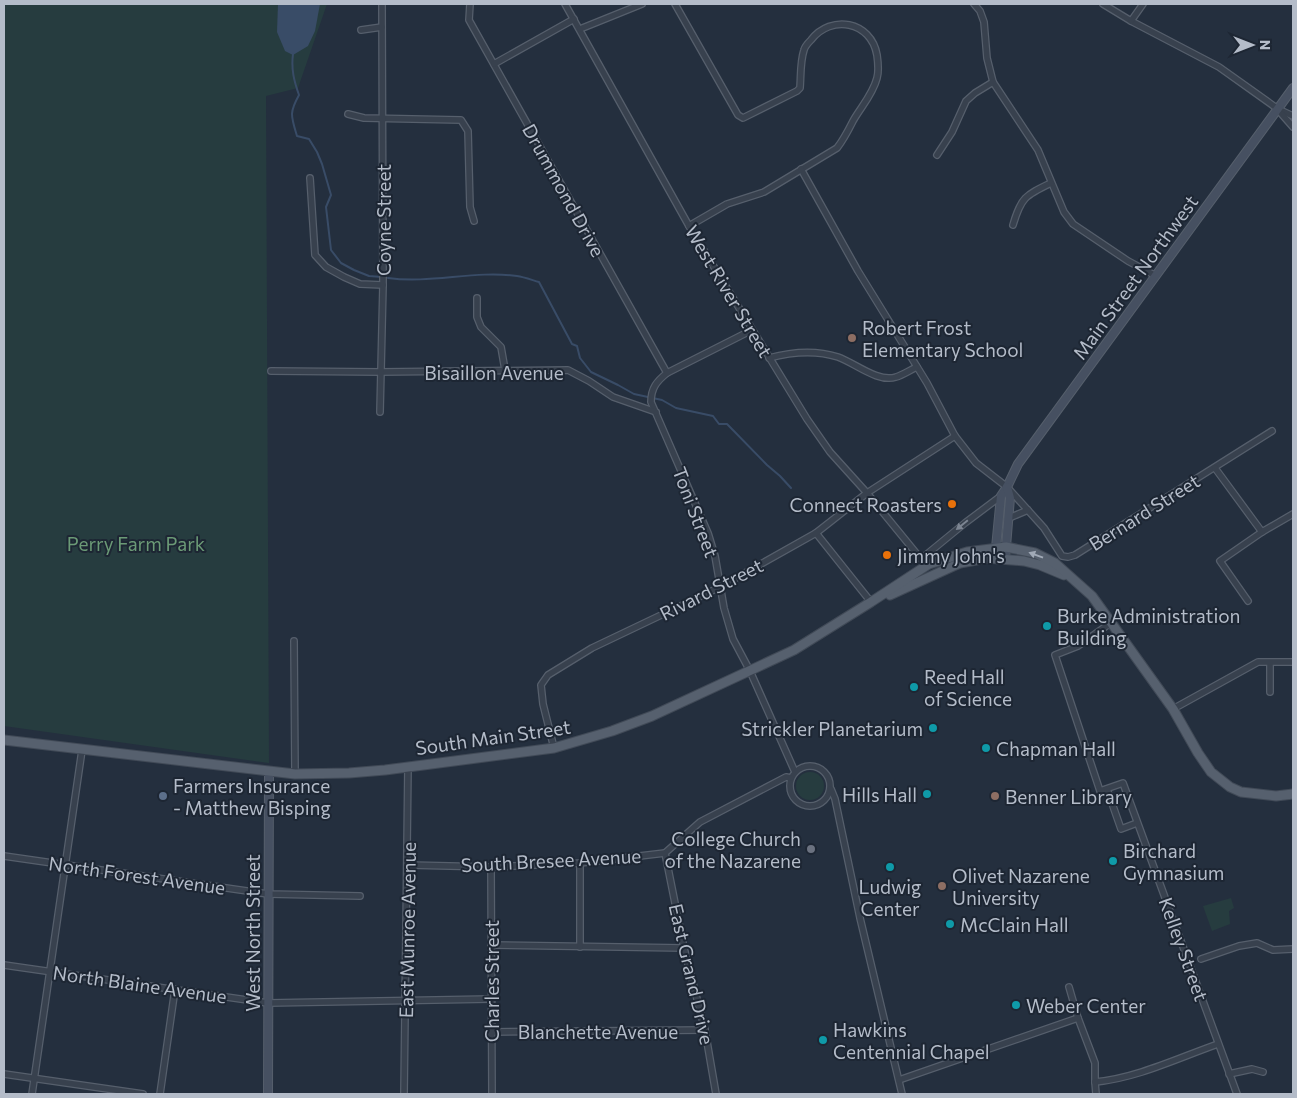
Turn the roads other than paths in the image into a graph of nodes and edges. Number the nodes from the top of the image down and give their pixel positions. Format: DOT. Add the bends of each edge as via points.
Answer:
graph roads {
  1 [pos="382,4"];
  2 [pos="470,4"];
  3 [pos="566,4"];
  4 [pos="642,4"];
  5 [pos="675,4"];
  6 [pos="974,4"];
  7 [pos="1103,4"];
  8 [pos="1143,4"];
  9 [pos="574,19"];
  10 [pos="1131,21"];
  11 [pos="382,27"];
  12 [pos="580,28"];
  13 [pos="361,30"];
  14 [pos="494,64"];
  15 [pos="993,82"];
  16 [pos="1293,88"];
  17 [pos="1278,109"];
  18 [pos="348,114"];
  19 [pos="1293,116"];
  20 [pos="382,118"];
  21 [pos="1293,127"];
  22 [pos="937,155"];
  23 [pos="800,169"];
  24 [pos="310,178"];
  25 [pos="1051,183"];
  26 [pos="474,221"];
  27 [pos="1013,225"];
  28 [pos="690,226"];
  29 [pos="1156,276"];
  30 [pos="383,285"];
  31 [pos="477,298"];
  32 [pos="752,330"];
  33 [pos="769,358"];
  34 [pos="917,367"];
  35 [pos="505,370"];
  36 [pos="271,371"];
  37 [pos="380,372"];
  38 [pos="667,373"];
  39 [pos="380,412"];
  40 [pos="656,412"];
  41 [pos="1272,431"];
  42 [pos="955,436"];
  43 [pos="1214,468"];
  44 [pos="1007,487"];
  45 [pos="867,493"];
  46 [pos="1001,496"];
  47 [pos="1028,510"];
  48 [pos="1293,514"];
  49 [pos="1009,518"];
  50 [pos="1262,532"];
  51 [pos="816,533"];
  52 [pos="1006,547"];
  53 [pos="996,548"];
  54 [pos="995,558"];
  55 [pos="1005,559"];
  56 [pos="925,561"];
  57 [pos="1069,577"];
  58 [pos="720,587"];
  59 [pos="1248,601"];
  60 [pos="871,602"];
  61 [pos="1112,622"];
  62 [pos="294,641"];
  63 [pos="1270,662"];
  64 [pos="1293,662"];
  65 [pos="750,671"];
  66 [pos="1270,692"];
  67 [pos="1173,709"];
  68 [pos="4,740"];
  69 [pos="554,748"];
  70 [pos="82,750"];
  71 [pos="408,766"];
  72 [pos="795,772"];
  73 [pos="268,773"];
  74 [pos="294,774"];
  75 [pos="791,778"];
  76 [pos="831,789"];
  77 [pos="1107,789"];
  78 [pos="1293,794"];
  79 [pos="1137,823"];
  80 [pos="666,853"];
  81 [pos="4,856"];
  82 [pos="580,863"];
  83 [pos="408,864"];
  84 [pos="65,865"];
  85 [pos="491,867"];
  86 [pos="268,894"];
  87 [pos="360,896"];
  88 [pos="491,945"];
  89 [pos="580,947"];
  90 [pos="684,948"];
  91 [pos="1293,949"];
  92 [pos="1201,959"];
  93 [pos="4,965"];
  94 [pos="50,971"];
  95 [pos="1069,987"];
  96 [pos="175,989"];
  97 [pos="491,999"];
  98 [pos="405,1000"];
  99 [pos="268,1002"];
  100 [pos="1078,1018"];
  101 [pos="705,1030"];
  102 [pos="491,1032"];
  103 [pos="1218,1044"];
  104 [pos="1263,1072"];
  105 [pos="4,1074"];
  106 [pos="1229,1074"];
  107 [pos="34,1079"];
  108 [pos="899,1080"];
  109 [pos="1095,1082"];
  110 [pos="32,1094"];
  111 [pos="143,1094"];
  112 [pos="160,1094"];
  113 [pos="268,1094"];
  114 [pos="404,1094"];
  115 [pos="492,1094"];
  116 [pos="716,1094"];
  117 [pos="902,1094"];
  118 [pos="1096,1094"];
  119 [pos="1237,1094"];
  1 -- 11 [label="street, Coyne Street"];
  2 -- 14 [label="street, Drummond Drive" via="470,20"];
  3 -- 9 [label="street, West River Street"];
  4 -- 12 [label="street"];
  5 -- 23 [label="street" via="738,115 743,118 798,91 804,49 826,27 851,25 862,29 871,38 878,62 871,92 837,148"];
  6 -- 15 [label="street" via="984,22"];
  7 -- 10 [label="street"];
  8 -- 10 [label="street"];
  9 -- 12 [label="street, West River Street"];
  9 -- 14 [label="street"];
  10 -- 17 [label="street" via="1219,66"];
  11 -- 13 [label="street"];
  11 -- 20 [label="street, Coyne Street"];
  12 -- 28 [label="street, West River Street"];
  14 -- 38 [label="street, Drummond Drive"];
  15 -- 22 [label="street" via="966,101"];
  15 -- 25 [label="street" via="1038,150"];
  16 -- 17 [label="main road, Main Street Northwest"];
  17 -- 19 [label="street"];
  17 -- 21 [label="street"];
  17 -- 29 [label="main road, Main Street Northwest"];
  18 -- 20 [label="street"];
  20 -- 26 [label="street" via="461,120 468,131 470,206"];
  20 -- 30 [label="street, Coyne Street"];
  23 -- 28 [label="street" via="764,192 727,204"];
  23 -- 34 [label="street, Bernard Street"];
  24 -- 30 [label="street" via="315,255 344,277 360,284"];
  25 -- 27 [label="street" via="1028,194 1020,204"];
  25 -- 29 [label="street" via="1073,224"];
  28 -- 32 [label="street, West River Street"];
  29 -- 44 [label="main road, Main Street Northwest" via="1018,464"];
  30 -- 37 [label="street, Coyne Street"];
  31 -- 35 [label="street" via="477,317 481,327 501,347"];
  32 -- 33 [label="street, West River Street"];
  32 -- 38 [label="street"];
  33 -- 34 [label="street" via="798,353 820,354 838,357 877,376 894,378"];
  33 -- 45 [label="street, West River Street" via="830,452"];
  34 -- 42 [label="street, Bernard Street"];
  35 -- 37 [label="street, Bisaillon Avenue"];
  35 -- 40 [label="street, Bisaillon Avenue" via="568,370 613,398"];
  36 -- 37 [label="street, Bisaillon Avenue"];
  37 -- 39 [label="street, Coyne Street"];
  38 -- 40 [label="street" via="656,382 651,394"];
  40 -- 58 [label="street, Toni Street" via="708,533"];
  41 -- 43 [label="street, Bernard Street"];
  42 -- 44 [label="street, Bernard Street" via="976,463"];
  42 -- 45 [label="street, Rivard Street"];
  43 -- 47 [label="street, Bernard Street" via="1068,557 1058,552 1044,528"];
  43 -- 50 [label="street"];
  44 -- 46 [label="main road, Main Street Northwest"];
  44 -- 47 [label="street, Bernard Street"];
  44 -- 49 [label="main road"];
  45 -- 51 [label="street, Rivard Street"];
  45 -- 56 [label="street, West River Street"];
  46 -- 53 [label="main road, Main Street Northwest"];
  46 -- 56 [label="street, South Main Street, one-way" via="965,523"];
  47 -- 49 [label="street"];
  48 -- 50 [label="street"];
  49 -- 52 [label="main road"];
  50 -- 59 [label="street" via="1220,561"];
  51 -- 58 [label="street, Rivard Street"];
  51 -- 60 [label="street"];
  52 -- 53 [label="main road, South Main Street"];
  52 -- 55 [label="main road"];
  57 -- 52 [label="main road, South Main Street, one-way" via="1056,563 1036,553"];
  53 -- 54 [label="main road, Main Street Northwest"];
  53 -- 56 [label="main road, South Main Street"];
  54 -- 55 [label="main road, South Main Street"];
  54 -- 60 [label="main road, South Main Street" via="960,563"];
  55 -- 57 [label="main road, South Main Street" via="1040,565"];
  56 -- 60 [label="main road, South Main Street" via="918,571"];
  57 -- 61 [label="main road" via="1092,596"];
  58 -- 65 [label="street, Toni Street" via="733,638"];
  58 -- 69 [label="street, Rivard Street" via="592,648 548,675 541,685"];
  60 -- 65 [label="main road, South Main Street" via="794,650"];
  61 -- 67 [label="main road"];
  61 -- 77 [label="street" via="1078,646 1055,655 1100,792"];
  62 -- 74 [label="street"];
  63 -- 64 [label="street"];
  63 -- 66 [label="street"];
  63 -- 67 [label="street" via="1258,662"];
  65 -- 69 [label="main road, South Main Street" via="652,716"];
  65 -- 72 [label="street, Toni Street"];
  67 -- 78 [label="main road" via="1211,772 1230,788 1276,796"];
  68 -- 70 [label="main road, South Main Street"];
  69 -- 71 [label="main road, South Main Street"];
  70 -- 73 [label="main road, South Main Street"];
  70 -- 84 [label="street"];
  71 -- 74 [label="main road, South Main Street" via="348,773"];
  71 -- 83 [label="street, East Munroe Avenue"];
  72 -- 75 [label="street"];
  72 -- 76 [label="street" via="807,766 819,767 829,776"];
  73 -- 74 [label="main road, South Main Street"];
  73 -- 86 [label="main road, West North Street"];
  75 -- 76 [label="street" via="794,798 805,806 818,805"];
  75 -- 80 [label="street, South Bresee Avenue" via="786,777 700,822"];
  76 -- 108 [label="street"];
  77 -- 79 [label="street, Kelley Street" via="1122,783"];
  77 -- 79 [label="street" via="1121,829"];
  79 -- 103 [label="street, Kelley Street"];
  80 -- 82 [label="street, South Bresee Avenue"];
  80 -- 90 [label="street, East Grand Drive"];
  81 -- 84 [label="street, North Forest Avenue"];
  82 -- 85 [label="street, South Bresee Avenue"];
  82 -- 89 [label="street"];
  83 -- 85 [label="street, South Bresee Avenue"];
  83 -- 98 [label="street, East Munroe Avenue"];
  84 -- 86 [label="street, North Forest Avenue"];
  84 -- 94 [label="street"];
  85 -- 88 [label="street, Charles Street"];
  86 -- 87 [label="street, North Forest Avenue"];
  86 -- 99 [label="main road, West North Street"];
  88 -- 89 [label="street"];
  88 -- 97 [label="street, Charles Street"];
  89 -- 90 [label="street"];
  90 -- 101 [label="street, East Grand Drive"];
  91 -- 92 [label="street" via="1272,950 1256,943"];
  93 -- 94 [label="street, North Blaine Avenue"];
  94 -- 96 [label="street, North Blaine Avenue"];
  94 -- 107 [label="street"];
  95 -- 100 [label="street"];
  96 -- 99 [label="street, North Blaine Avenue"];
  96 -- 112 [label="street"];
  97 -- 98 [label="street, North Blaine Avenue"];
  97 -- 102 [label="street, Charles Street"];
  98 -- 99 [label="street, North Blaine Avenue"];
  98 -- 114 [label="street, East Munroe Avenue"];
  99 -- 113 [label="main road, West North Street"];
  100 -- 108 [label="street"];
  100 -- 109 [label="street" via="1095,1063"];
  101 -- 102 [label="street, Blanchette Avenue"];
  101 -- 116 [label="street, East Grand Drive"];
  102 -- 115 [label="street, Charles Street"];
  103 -- 106 [label="street, Kelley Street"];
  103 -- 109 [label="street" via="1129,1076"];
  104 -- 106 [label="street" via="1252,1069"];
  105 -- 107 [label="street"];
  106 -- 119 [label="street, Kelley Street"];
  107 -- 110 [label="street"];
  107 -- 111 [label="street"];
  108 -- 117 [label="street"];
  109 -- 118 [label="street"];
}
